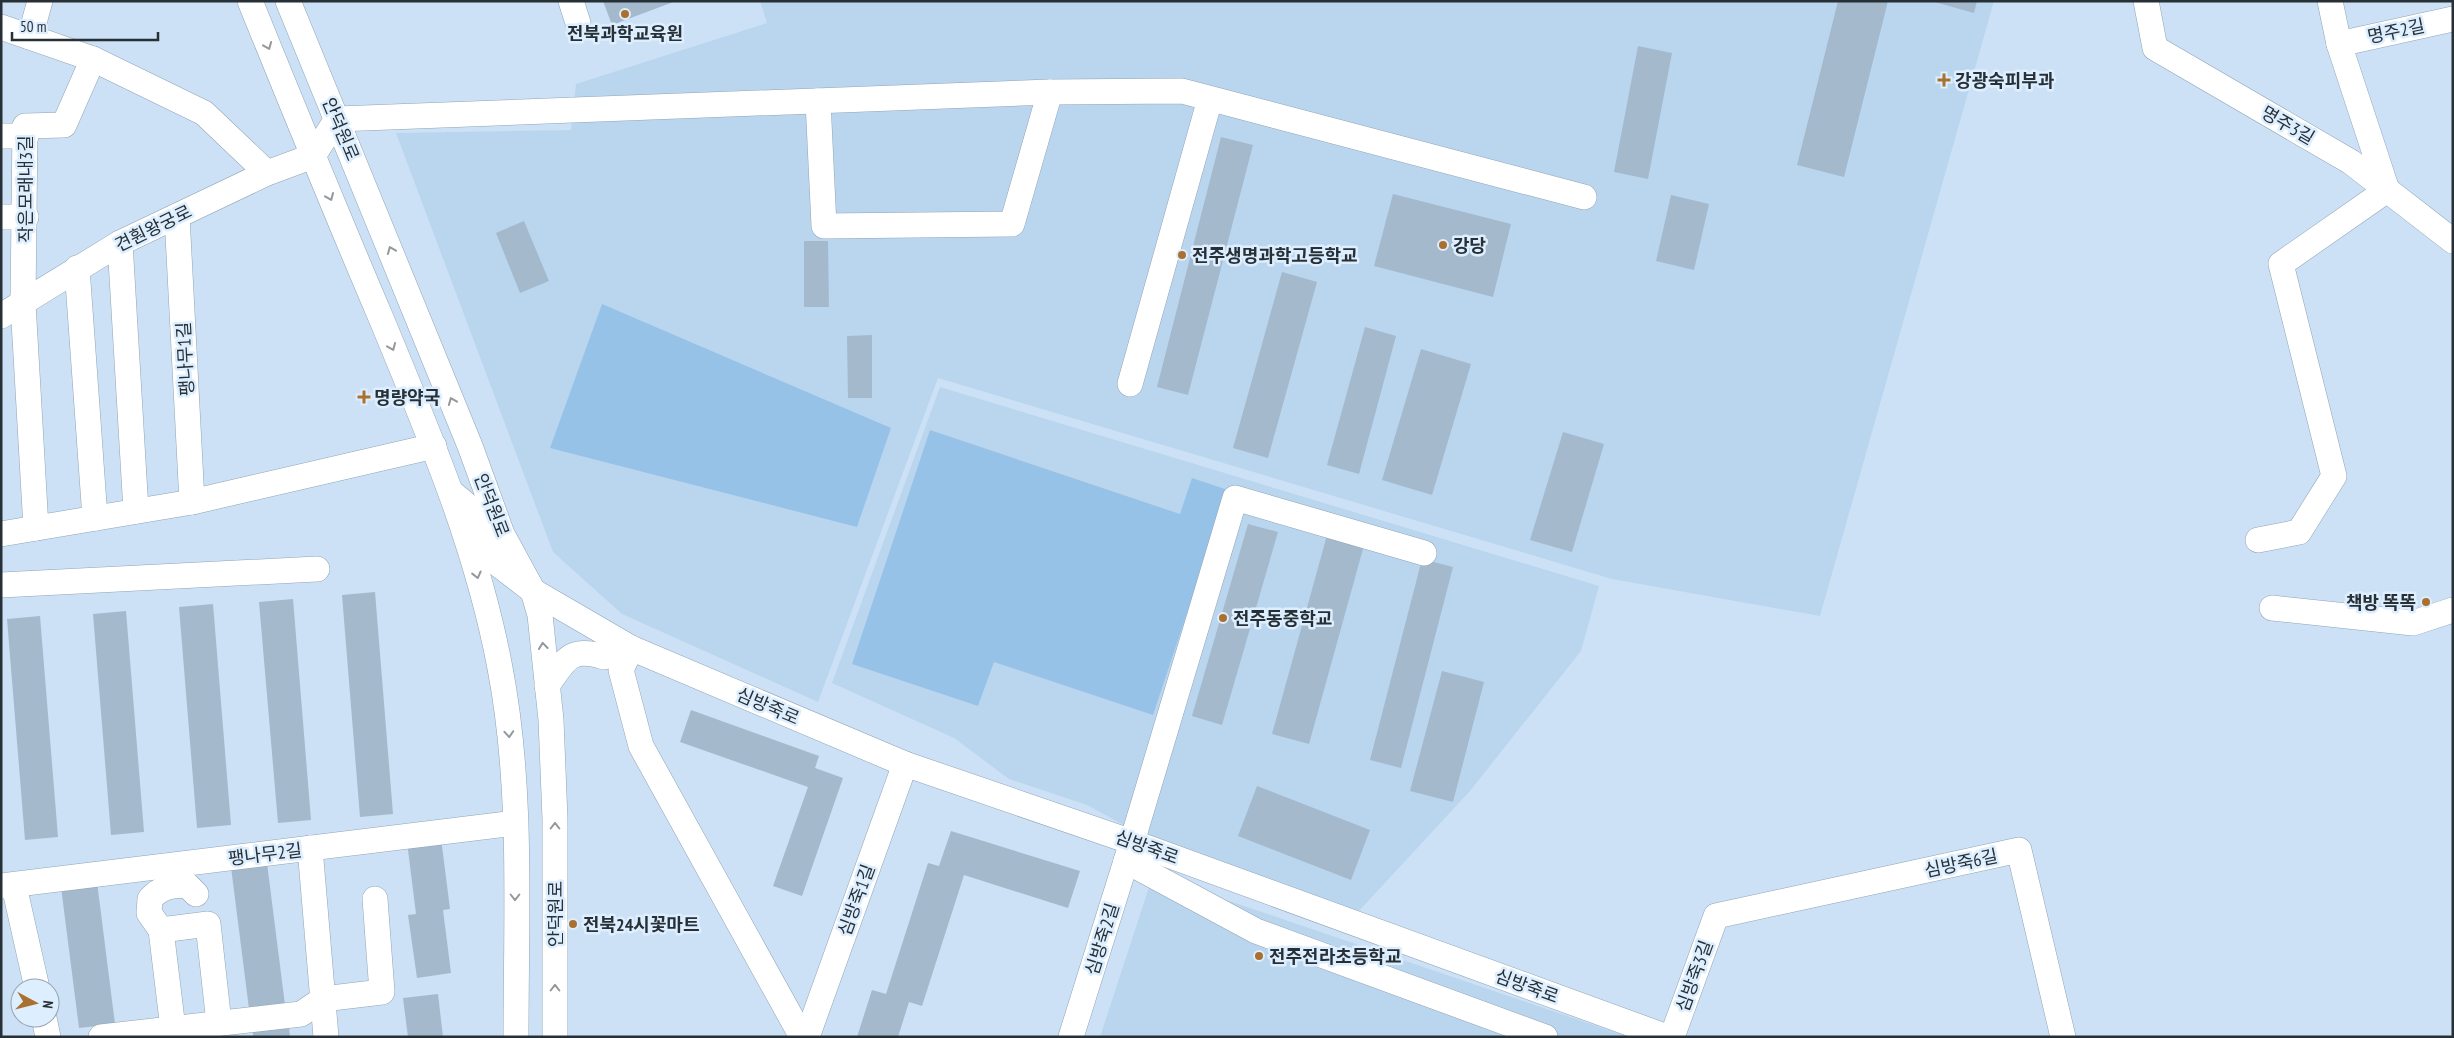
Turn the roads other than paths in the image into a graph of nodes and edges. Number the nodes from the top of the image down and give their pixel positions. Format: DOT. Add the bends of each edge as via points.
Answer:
graph roads {
  1 [pos="40,1"];
  2 [pos="250,1"];
  3 [pos="288,1"];
  4 [pos="2146,1"];
  5 [pos="2330,1"];
  6 [pos="2453,19"];
  7 [pos="1,27"];
  8 [pos="30,37"];
  9 [pos="2339,44"];
  10 [pos="93,59"];
  11 [pos="1050,92"];
  12 [pos="1210,99"];
  13 [pos="818,101"];
  14 [pos="337,119"];
  15 [pos="1,136"];
  16 [pos="26,136"];
  17 [pos="312,156"];
  18 [pos="267,174"];
  19 [pos="2387,190"];
  20 [pos="1584,197"];
  21 [pos="177,216"];
  22 [pos="13,217"];
  23 [pos="2453,241"];
  24 [pos="120,243"];
  25 [pos="77,268"];
  26 [pos="23,303"];
  27 [pos="1,316"];
  28 [pos="1130,384"];
  29 [pos="434,446"];
  30 [pos="451,492"];
  31 [pos="192,502"];
  32 [pos="136,511"];
  33 [pos="95,518"];
  34 [pos="36,528"];
  35 [pos="1,534"];
  36 [pos="502,534"];
  37 [pos="2258,540"];
  38 [pos="1424,554"];
  39 [pos="317,569"];
  40 [pos="1,585"];
  41 [pos="533,591"];
  42 [pos="2272,608"];
  43 [pos="2453,610"];
  44 [pos="587,622"];
  45 [pos="622,643"];
  46 [pos="547,686"];
  47 [pos="905,764"];
  48 [pos="515,823"];
  49 [pos="310,848"];
  50 [pos="1129,851"];
  51 [pos="6,888"];
  52 [pos="196,894"];
  53 [pos="375,899"];
  54 [pos="1716,916"];
  55 [pos="161,930"];
  56 [pos="34,978"];
  57 [pos="322,999"];
  58 [pos="219,1023"];
  59 [pos="174,1033"];
  60 [pos="101,1037"];
  61 [pos="326,1037"];
  62 [pos="516,1037"];
  63 [pos="555,1037"];
  64 [pos="802,1037"];
  65 [pos="807,1037"];
  66 [pos="1071,1037"];
  67 [pos="1546,1037"];
  68 [pos="1667,1037"];
  69 [pos="1672,1037"];
  70 [pos="2063,1037"];
  1 -- 8 [label="street"];
  2 -- 17 [label="street, 안덕원로, one-way"];
  3 -- 14 [label="street, 안덕원로"];
  4 -- 19 [label="street, 명주3길" via="2155,48 2351,162"];
  5 -- 9 [label="street"];
  6 -- 9 [label="street, 명주2길"];
  7 -- 8 [label="street"];
  8 -- 10 [label="street"];
  9 -- 19 [label="street"];
  10 -- 16 [label="street, 작은모래내3길" via="64,125 25,126"];
  10 -- 18 [label="street" via="204,113"];
  11 -- 12 [label="street" via="1182,91"];
  11 -- 13 [label="street"];
  11 -- 13 [label="street" via="1012,224 824,226"];
  12 -- 20 [label="street"];
  12 -- 28 [label="street"];
  13 -- 14 [label="street"];
  14 -- 17 [label="street"];
  36 -- 14 [label="street, 안덕원로, one-way"];
  15 -- 16 [label="street"];
  16 -- 22 [label="street, 작은모래내3길"];
  17 -- 18 [label="street, 견훤왕궁로"];
  17 -- 29 [label="street, 안덕원로, one-way"];
  18 -- 21 [label="street, 견훤왕궁로"];
  19 -- 23 [label="street, 명주3길"];
  19 -- 37 [label="street" via="2281,264 2334,476 2299,532"];
  21 -- 24 [label="street, 견훤왕궁로"];
  21 -- 31 [label="street, 팽나무1길"];
  22 -- 26 [label="street, 작은모래내3길"];
  24 -- 25 [label="street, 견훤왕궁로"];
  24 -- 32 [label="street"];
  25 -- 26 [label="street, 견훤왕궁로"];
  25 -- 33 [label="street"];
  26 -- 27 [label="street, 견훤왕궁로"];
  26 -- 34 [label="street"];
  29 -- 30 [label="street, 안덕원로"];
  29 -- 31 [label="street"];
  30 -- 41 [label="street, 심방죽로" via="469,507 490,558"];
  30 -- 48 [label="street, 안덕원로, one-way" via="467,534 500,666 508,719"];
  31 -- 32 [label="street"];
  32 -- 33 [label="street"];
  33 -- 34 [label="street"];
  34 -- 35 [label="street"];
  36 -- 41 [label="street, 안덕원로"];
  36 -- 44 [label="street" via="513,532 544,577 588,610"];
  38 -- 50 [label="street, 심방죽2길" via="1235,498"];
  39 -- 40 [label="street"];
  41 -- 44 [label="street, 심방죽로"];
  46 -- 41 [label="street, 안덕원로, one-way" via="540,615"];
  42 -- 43 [label="street" via="2413,623"];
  44 -- 45 [label="street, 심방죽로"];
  45 -- 46 [label="street" via="604,657 587,652 566,659"];
  45 -- 47 [label="street, 심방죽로"];
  45 -- 64 [label="street" via="621,670 641,746"];
  63 -- 46 [label="street, 안덕원로, one-way" via="555,818"];
  47 -- 50 [label="street, 심방죽로"];
  47 -- 65 [label="street, 심방죽1길"];
  48 -- 49 [label="street, 팽나무2길"];
  48 -- 62 [label="street, 안덕원로, one-way"];
  49 -- 51 [label="street, 팽나무2길"];
  49 -- 57 [label="street"];
  50 -- 66 [label="street, 심방죽2길"];
  50 -- 67 [label="street" via="1256,931"];
  50 -- 68 [label="street, 심방죽로"];
  51 -- 56 [label="street, 팽나무2길"];
  52 -- 55 [label="street" via="187,885 158,890 150,899 150,913"];
  53 -- 57 [label="street" via="382,992"];
  54 -- 69 [label="street, 심방죽3길"];
  54 -- 70 [label="street, 심방죽6길" via="2019,850"];
  55 -- 58 [label="street" via="208,924"];
  55 -- 59 [label="street"];
  57 -- 58 [label="street" via="301,1014"];
  57 -- 61 [label="street"];
  58 -- 59 [label="street"];
  59 -- 60 [label="street"];
}
